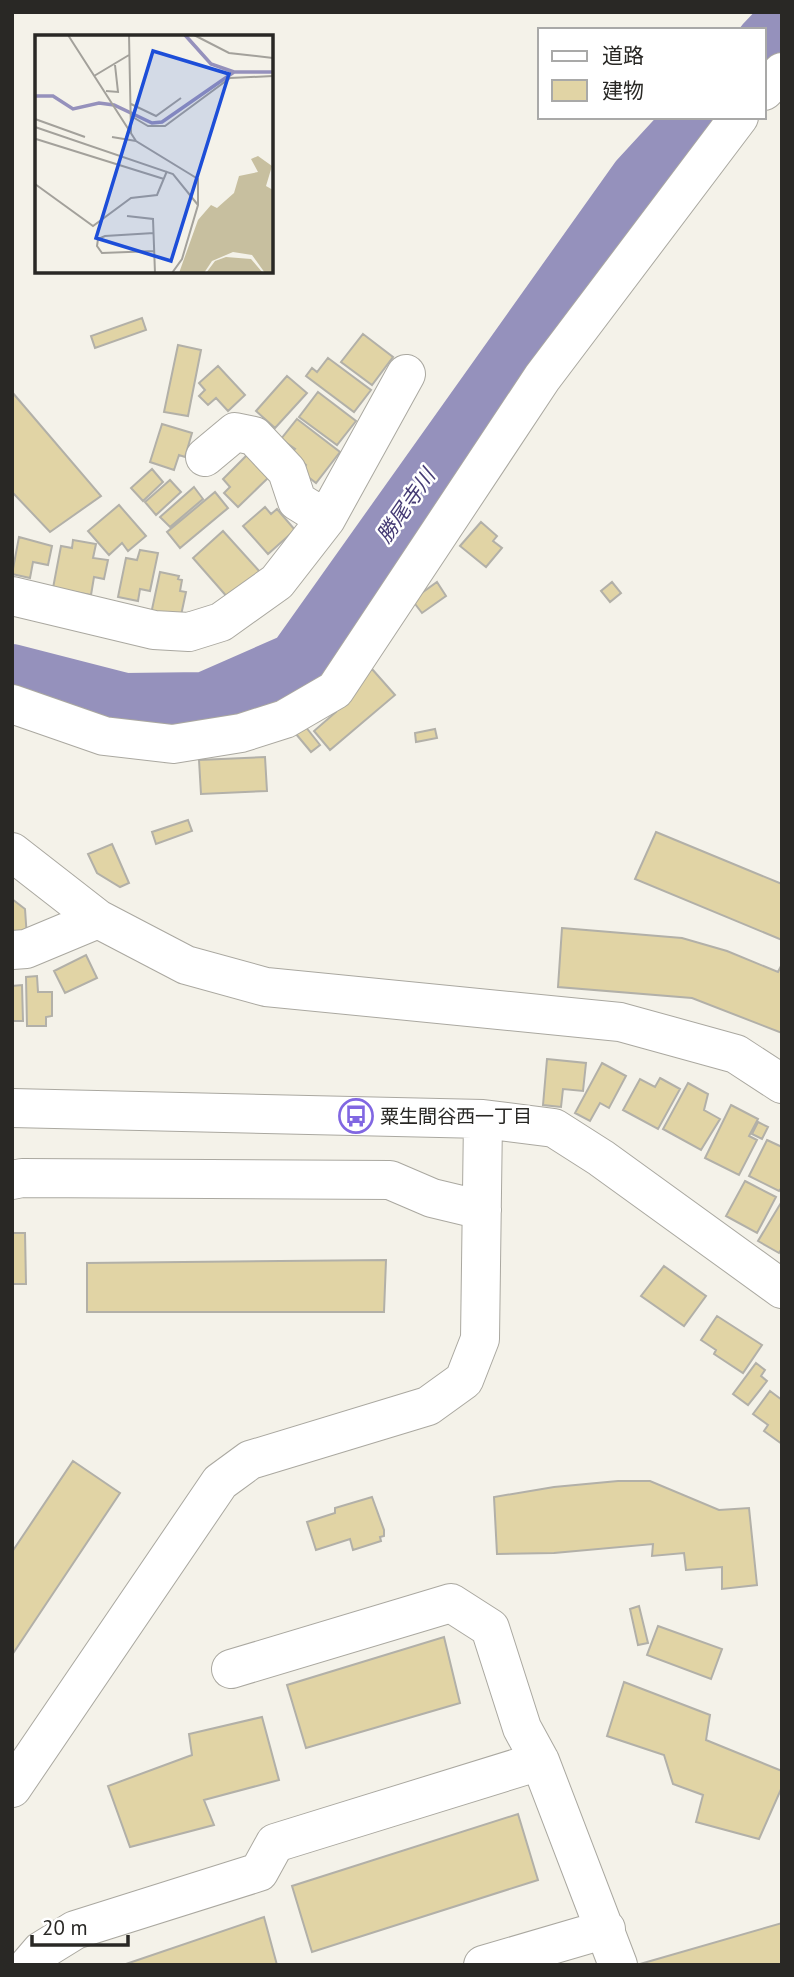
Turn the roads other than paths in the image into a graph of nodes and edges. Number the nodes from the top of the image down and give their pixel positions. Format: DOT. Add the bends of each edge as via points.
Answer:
graph roads {
  1 [pos="782,72"];
  2 [pos="766,89"];
  3 [pos="737,119"];
  4 [pos="406,374"];
  5 [pos="213,438"];
  6 [pos="326,519"];
  7 [pos="12,596"];
  8 [pos="12,704"];
  9 [pos="12,825"];
  10 [pos="18,856"];
  11 [pos="98,919"];
  12 [pos="12,950"];
  13 [pos="782,1084"];
  14 [pos="12,1108"];
  15 [pos="483,1119"];
  16 [pos="12,1180"];
  17 [pos="482,1210"];
  18 [pos="782,1289"];
  19 [pos="231,1669"];
  20 [pos="540,1761"];
  21 [pos="12,1788"];
  22 [pos="606,1928"];
  23 [pos="29,1965"];
  24 [pos="483,1965"];
  25 [pos="618,1965"];
  1 -- 2 [label="street"];
  3 -- 8 [label="street" via="542,378 335,690 285,719 241,733 173,744 104,736"];
  4 -- 6 [label="street"];
  5 -- 6 [label="street" via="235,432 254,436 287,471 297,502"];
  6 -- 7 [label="street" via="277,582 221,622 190,632 154,630"];
  9 -- 10 [label="street"];
  10 -- 11 [label="street"];
  11 -- 12 [label="street" via="26,950"];
  11 -- 13 [label="street" via="186,965 266,987 620,1023 736,1054"];
  14 -- 15 [label="street"];
  15 -- 17 [label="street"];
  15 -- 18 [label="street" via="554,1128"];
  16 -- 17 [label="street" via="390,1180 432,1198"];
  17 -- 21 [label="street" via="480,1339 464,1380 428,1406 250,1460 220,1482"];
  19 -- 20 [label="street" via="451,1603 490,1628 522,1728"];
  20 -- 22 [label="street"];
  20 -- 23 [label="street" via="275,1843 259,1871 75,1930 41,1951"];
  22 -- 24 [label="street"];
  22 -- 25 [label="street"];
}
